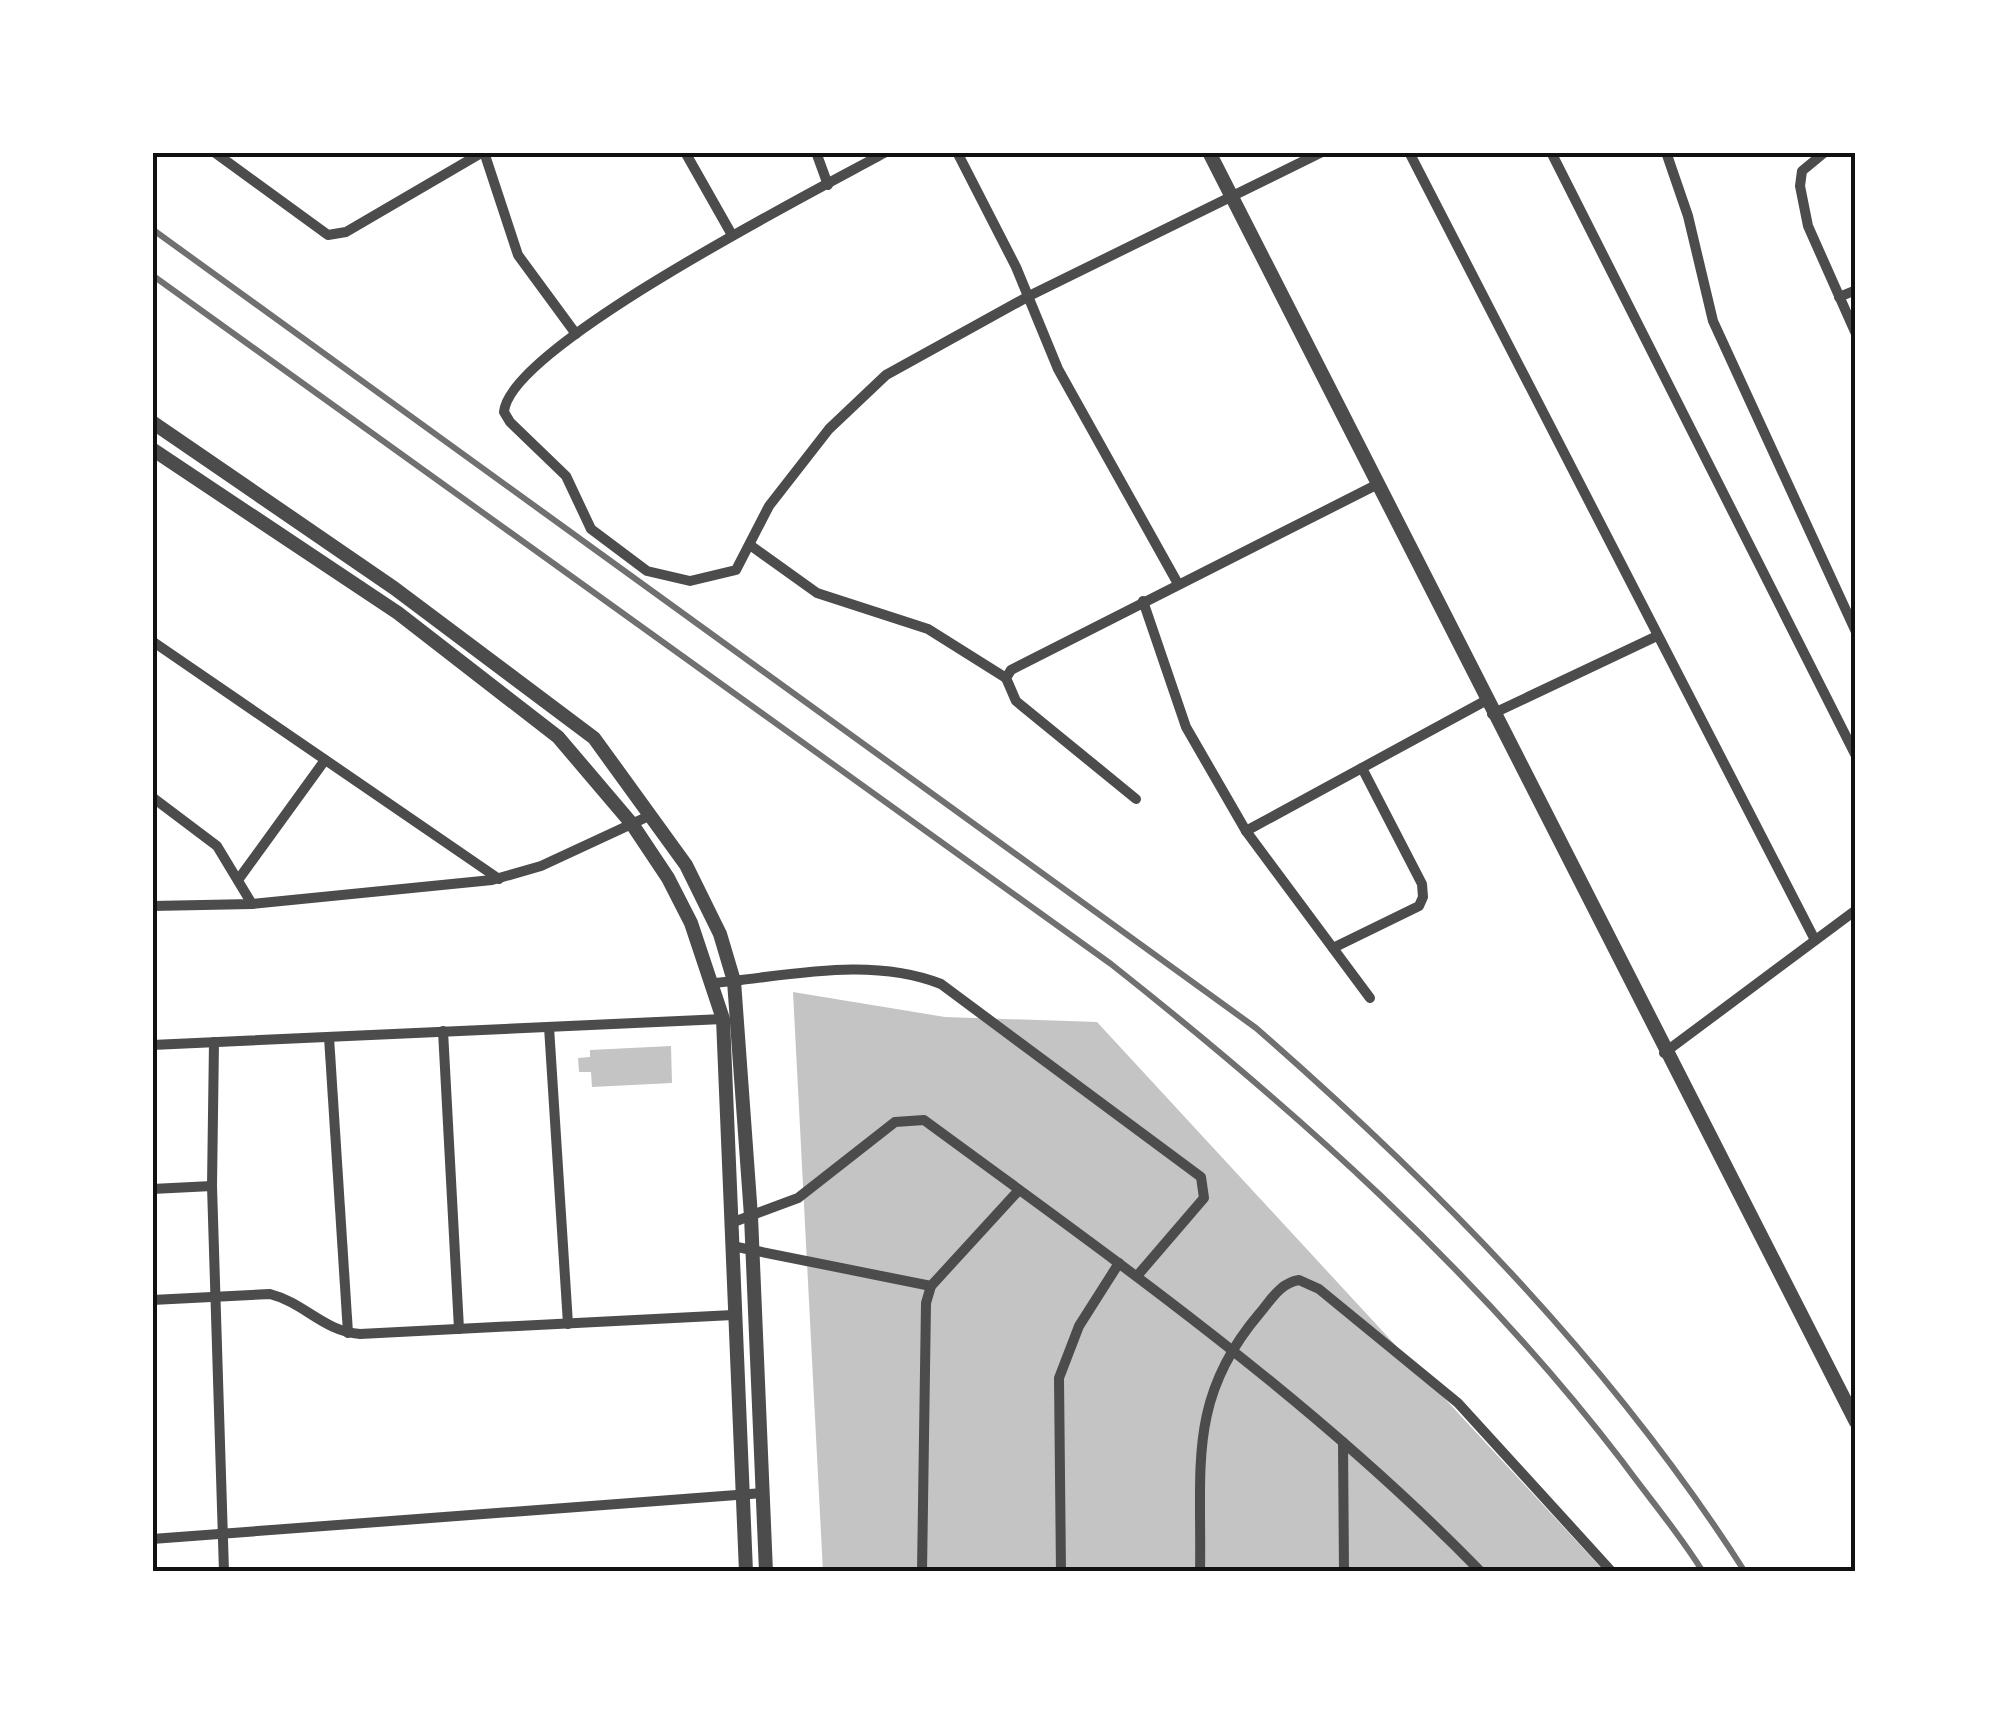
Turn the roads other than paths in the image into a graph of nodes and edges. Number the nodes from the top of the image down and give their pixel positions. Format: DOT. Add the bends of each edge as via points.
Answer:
graph roads {
  1 [pos="214,152"];
  2 [pos="484,152"];
  3 [pos="685,152"];
  4 [pos="816,152"];
  5 [pos="886,152"];
  6 [pos="956,152"];
  7 [pos="1209,152"];
  8 [pos="1322,152"];
  9 [pos="1409,152"];
  10 [pos="1551,152"];
  11 [pos="1666,152"];
  12 [pos="1825,152"];
  13 [pos="828,185"];
  14 [pos="1232,196"];
  15 [pos="732,235"];
  16 [pos="1856,290"];
  17 [pos="1028,296"];
  18 [pos="1839,298"];
  19 [pos="576,334"];
  20 [pos="1856,334"];
  21 [pos="152,422"];
  22 [pos="152,449"];
  23 [pos="1376,485"];
  24 [pos="750,545"];
  25 [pos="1176,582"];
  26 [pos="1143,601"];
  27 [pos="1851,611"];
  28 [pos="1856,632"];
  29 [pos="1658,636"];
  30 [pos="152,641"];
  31 [pos="1006,678"];
  32 [pos="1488,708"];
  33 [pos="1856,756"];
  34 [pos="325,760"];
  35 [pos="1362,768"];
  36 [pos="152,797"];
  37 [pos="1136,799"];
  38 [pos="650,815"];
  39 [pos="632,824"];
  40 [pos="1246,831"];
  41 [pos="499,879"];
  42 [pos="238,880"];
  43 [pos="252,904"];
  44 [pos="152,906"];
  45 [pos="1856,910"];
  46 [pos="1815,940"];
  47 [pos="1333,948"];
  48 [pos="734,981"];
  49 [pos="714,982"];
  50 [pos="1370,998"];
  51 [pos="723,1019"];
  52 [pos="550,1027"];
  53 [pos="443,1031"];
  54 [pos="329,1036"];
  55 [pos="214,1042"];
  56 [pos="152,1045"];
  57 [pos="1664,1053"];
  58 [pos="212,1186"];
  59 [pos="152,1189"];
  60 [pos="1019,1190"];
  61 [pos="751,1216"];
  62 [pos="730,1222"];
  63 [pos="732,1246"];
  64 [pos="752,1250"];
  65 [pos="1118,1263"];
  66 [pos="1136,1276"];
  67 [pos="931,1286"];
  68 [pos="216,1297"];
  69 [pos="152,1300"];
  70 [pos="734,1315"];
  71 [pos="568,1324"];
  72 [pos="459,1330"];
  73 [pos="348,1333"];
  74 [pos="1230,1349"];
  75 [pos="1856,1422"];
  76 [pos="1343,1442"];
  77 [pos="763,1493"];
  78 [pos="740,1495"];
  79 [pos="222,1537"];
  80 [pos="152,1539"];
  81 [pos="224,1572"];
  82 [pos="746,1572"];
  83 [pos="766,1572"];
  84 [pos="922,1572"];
  85 [pos="1061,1572"];
  86 [pos="1200,1572"];
  87 [pos="1344,1572"];
  88 [pos="1481,1572"];
  89 [pos="1612,1572"];
  1 -- 2 [label="street" via="313,227 336,234"];
  2 -- 19 [label="street" via="518,255"];
  3 -- 15 [label="street"];
  4 -- 13 [label="street"];
  5 -- 13 [label="street"];
  6 -- 17 [label="street"];
  7 -- 14 [label="street"];
  8 -- 14 [label="street"];
  9 -- 29 [label="street"];
  10 -- 33 [label="street"];
  11 -- 27 [label="street" via="1713,321"];
  12 -- 18 [label="street" via="1809,162 1800,186 1808,226"];
  13 -- 15 [label="street"];
  14 -- 17 [label="street"];
  14 -- 23 [label="street"];
  15 -- 19 [label="street"];
  16 -- 18 [label="street"];
  17 -- 24 [label="street" via="886,375 855,401 769,506"];
  17 -- 25 [label="street" via="1066,385"];
  18 -- 20 [label="street"];
  19 -- 24 [label="street" via="515,386 504,412 566,476 590,528 647,571 674,580 736,570"];
  21 -- 38 [label="street" via="569,717 594,738"];
  22 -- 39 [label="street" via="398,613 558,737"];
  23 -- 25 [label="street"];
  23 -- 32 [label="street"];
  24 -- 31 [label="street" via="817,593 928,629"];
  25 -- 26 [label="street"];
  26 -- 31 [label="street" via="1035,655"];
  26 -- 40 [label="street" via="1186,727"];
  27 -- 28 [label="street"];
  29 -- 32 [label="street"];
  29 -- 46 [label="street"];
  30 -- 34 [label="street"];
  31 -- 37 [label="street" via="1016,702"];
  32 -- 35 [label="street"];
  32 -- 57 [label="street"];
  34 -- 41 [label="street"];
  34 -- 42 [label="street"];
  35 -- 40 [label="street"];
  35 -- 47 [label="street" via="1424,897"];
  36 -- 42 [label="street" via="217,846"];
  38 -- 39 [label="street"];
  38 -- 48 [label="street" via="704,898"];
  39 -- 41 [label="street"];
  39 -- 49 [label="street" via="668,878"];
  40 -- 47 [label="street"];
  41 -- 43 [label="street"];
  42 -- 43 [label="street"];
  43 -- 44 [label="street"];
  45 -- 46 [label="street"];
  46 -- 57 [label="street"];
  47 -- 50 [label="street"];
  48 -- 49 [label="street"];
  48 -- 61 [label="street"];
  48 -- 66 [label="street" via="853,969 910,972 940,984 1104,1102 1201,1177 1205,1187 1204,1198"];
  49 -- 51 [label="street"];
  51 -- 52 [label="street"];
  51 -- 62 [label="street"];
  52 -- 53 [label="street"];
  52 -- 71 [label="street"];
  53 -- 54 [label="street"];
  53 -- 72 [label="street"];
  54 -- 55 [label="street"];
  54 -- 73 [label="street"];
  55 -- 56 [label="street"];
  55 -- 58 [label="street"];
  57 -- 75 [label="street"];
  58 -- 59 [label="street"];
  58 -- 68 [label="street"];
  60 -- 61 [label="street" via="924,1120 910,1119 876,1134 798,1198"];
  60 -- 65 [label="street"];
  60 -- 67 [label="street"];
  61 -- 62 [label="street"];
  61 -- 64 [label="street"];
  62 -- 63 [label="street"];
  63 -- 64 [label="street"];
  63 -- 70 [label="street"];
  64 -- 67 [label="street"];
  64 -- 77 [label="street"];
  65 -- 66 [label="street"];
  65 -- 85 [label="street" via="1079,1326 1059,1378"];
  66 -- 74 [label="street"];
  67 -- 84 [label="street" via="924,1319"];
  68 -- 69 [label="street"];
  68 -- 73 [label="street" via="289,1299 318,1322"];
  68 -- 79 [label="street"];
  70 -- 71 [label="street"];
  70 -- 78 [label="street"];
  71 -- 72 [label="street"];
  72 -- 73 [label="street"];
  74 -- 76 [label="street"];
  74 -- 86 [label="street" via="1205,1413"];
  74 -- 89 [label="street" via="1282,1286 1309,1282 1448,1394"];
  76 -- 87 [label="street"];
  76 -- 88 [label="street"];
  77 -- 78 [label="street"];
  77 -- 83 [label="street"];
  78 -- 79 [label="street"];
  78 -- 82 [label="street"];
  79 -- 80 [label="street"];
  79 -- 81 [label="street"];
}
